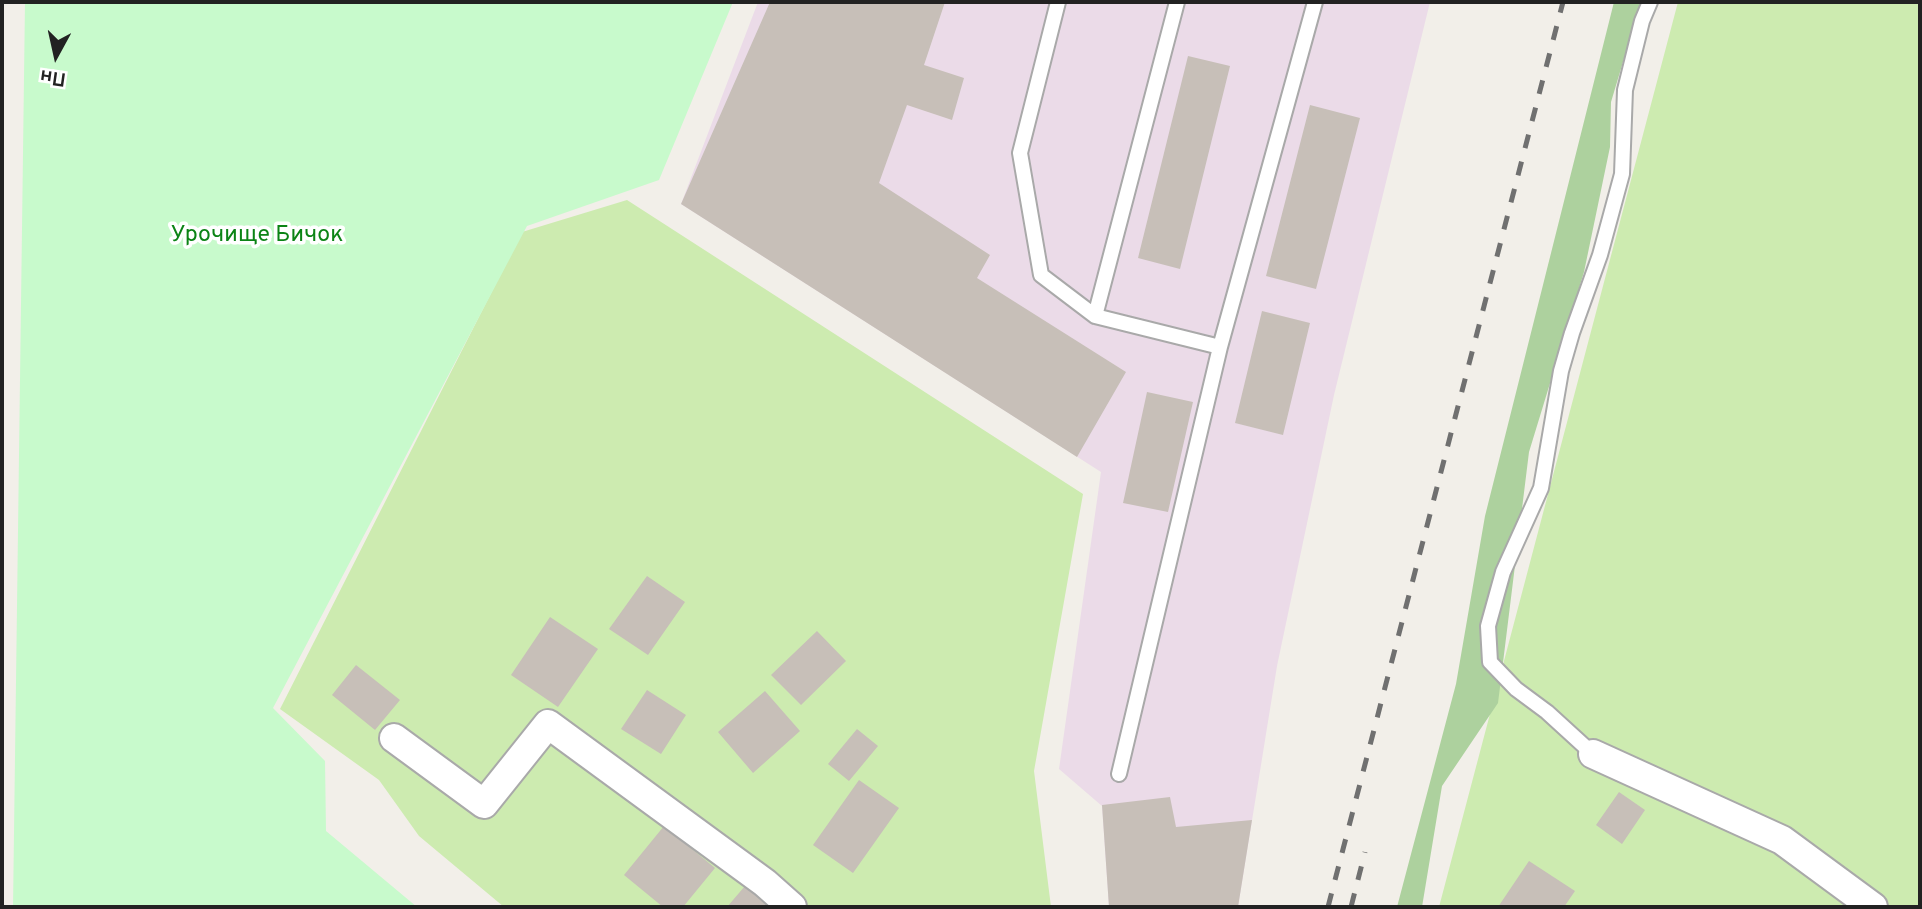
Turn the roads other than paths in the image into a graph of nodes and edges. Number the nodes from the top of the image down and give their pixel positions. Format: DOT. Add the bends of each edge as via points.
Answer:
graph roads {
  1 [pos="1058,2"];
  2 [pos="1177,2"];
  3 [pos="1315,2"];
  4 [pos="1650,2"];
  5 [pos="1095,316"];
  6 [pos="1220,347"];
  7 [pos="394,738"];
  8 [pos="1593,754"];
  9 [pos="1119,774"];
  10 [pos="792,907"];
  11 [pos="1873,907"];
  1 -- 5 [label="lane" via="1020,153 1041,275"];
  2 -- 5 [label="lane"];
  3 -- 6 [label="lane"];
  4 -- 8 [label="lane" via="1625,90 1622,174 1561,371 1541,488 1503,572 1488,626 1490,662"];
  5 -- 6 [label="lane"];
  6 -- 9 [label="lane"];
  7 -- 10 [label="street" via="484,804 548,724"];
  8 -- 11 [label="street" via="1782,840"];
}
